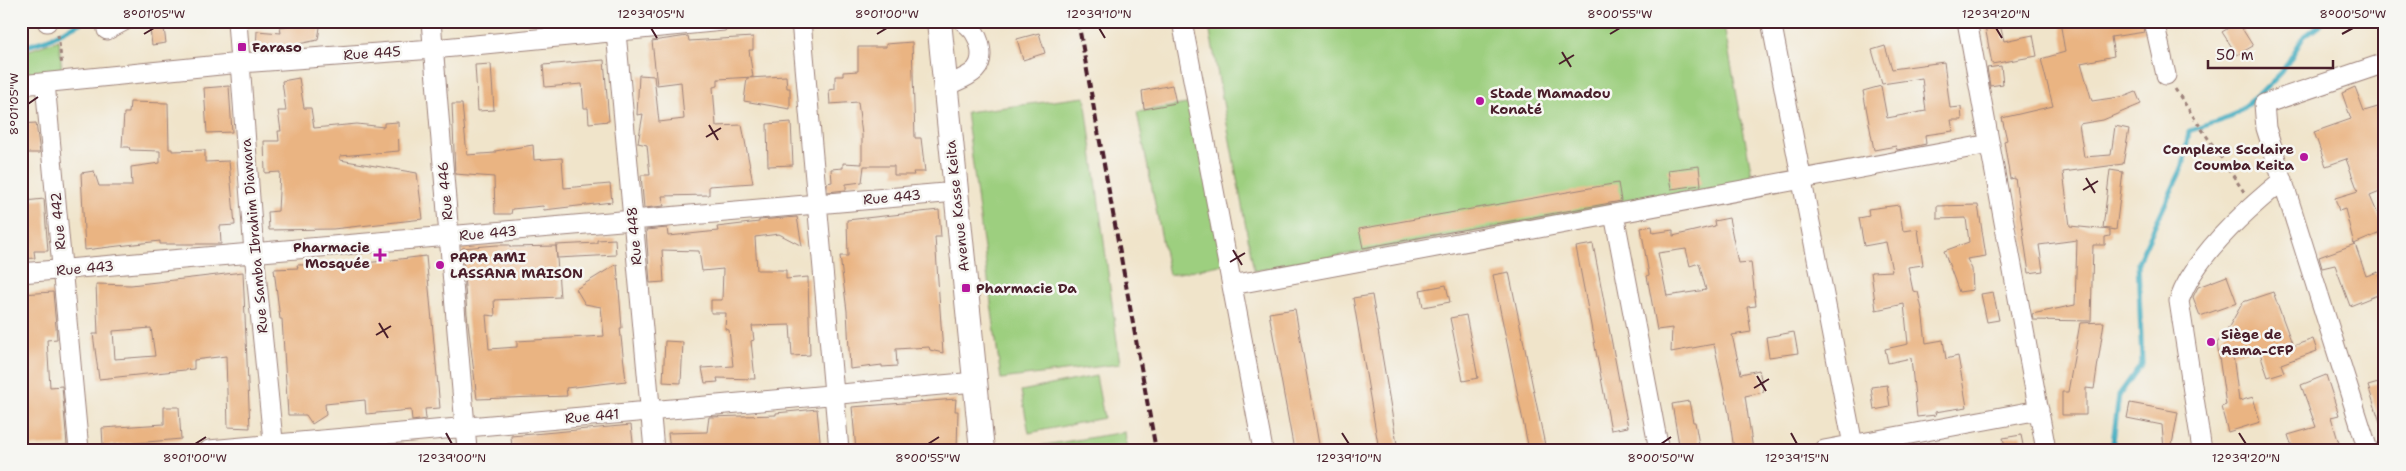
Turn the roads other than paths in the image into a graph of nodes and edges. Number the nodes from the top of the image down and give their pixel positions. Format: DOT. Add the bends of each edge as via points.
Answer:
graph roads {
  1 [pos="236,21"];
  2 [pos="430,21"];
  3 [pos="723,21"];
  4 [pos="801,21"];
  5 [pos="940,21"];
  6 [pos="963,21"];
  7 [pos="1182,21"];
  8 [pos="1772,21"];
  9 [pos="1967,21"];
  10 [pos="2154,21"];
  11 [pos="615,26"];
  12 [pos="433,49"];
  13 [pos="240,62"];
  14 [pos="2385,63"];
  15 [pos="2166,75"];
  16 [pos="54,82"];
  17 [pos="21,85"];
  18 [pos="946,86"];
  19 [pos="1990,144"];
  20 [pos="1802,180"];
  21 [pos="2283,180"];
  22 [pos="956,192"];
  23 [pos="817,204"];
  24 [pos="1614,214"];
  25 [pos="633,220"];
  26 [pos="449,236"];
  27 [pos="254,253"];
  28 [pos="62,270"];
  29 [pos="21,273"];
  30 [pos="1232,285"];
  31 [pos="975,382"];
  32 [pos="834,395"];
  33 [pos="2039,410"];
  34 [pos="650,411"];
  35 [pos="465,427"];
  36 [pos="274,447"];
  37 [pos="1853,447"];
  38 [pos="79,450"];
  39 [pos="209,450"];
  40 [pos="467,450"];
  41 [pos="654,450"];
  42 [pos="839,450"];
  43 [pos="982,450"];
  44 [pos="1263,450"];
  45 [pos="1659,450"];
  46 [pos="1824,450"];
  47 [pos="2046,450"];
  48 [pos="2202,450"];
  49 [pos="2368,450"];
  1 -- 13 [label="street, Rue Samba Ibrahim Diawara"];
  2 -- 12 [label="street, Rue 446"];
  3 -- 11 [label="street, Rue 445"];
  4 -- 23 [label="street"];
  5 -- 18 [label="main road, Avenue Kasse Keita"];
  6 -- 18 [label="street" via="978,36 982,57 978,68 969,76"];
  7 -- 30 [label="street"];
  8 -- 20 [label="street"];
  9 -- 19 [label="street"];
  10 -- 15 [label="street"];
  11 -- 12 [label="street, Rue 445"];
  11 -- 25 [label="street, Rue 448"];
  12 -- 13 [label="street, Rue 445"];
  12 -- 26 [label="street, Rue 446"];
  13 -- 16 [label="street, Rue 445"];
  13 -- 27 [label="street, Rue Samba Ibrahim Diawara"];
  14 -- 21 [label="street" via="2264,104 2266,128"];
  16 -- 17 [label="street, Rue 445"];
  16 -- 28 [label="street, Rue 442"];
  18 -- 22 [label="main road, Avenue Kasse Keita"];
  19 -- 20 [label="street"];
  19 -- 33 [label="street"];
  20 -- 24 [label="street"];
  20 -- 37 [label="street"];
  21 -- 48 [label="street" via="2253,204 2197,266 2184,284 2179,300"];
  21 -- 49 [label="street"];
  22 -- 23 [label="street, Rue 443"];
  22 -- 31 [label="main road, Avenue Kasse Keita"];
  23 -- 25 [label="street, Rue 443"];
  23 -- 32 [label="street"];
  24 -- 30 [label="street"];
  24 -- 45 [label="street"];
  25 -- 26 [label="street, Rue 443"];
  25 -- 34 [label="street, Rue 448"];
  26 -- 27 [label="street, Rue 443"];
  26 -- 35 [label="street, Rue 446"];
  27 -- 28 [label="street, Rue 443"];
  27 -- 36 [label="street, Rue Samba Ibrahim Diawara"];
  28 -- 29 [label="street, Rue 443"];
  28 -- 38 [label="street, Rue 442"];
  30 -- 44 [label="street"];
  31 -- 32 [label="street, Rue 441"];
  31 -- 43 [label="main road, Avenue Kasse Keita"];
  32 -- 34 [label="street, Rue 441"];
  32 -- 42 [label="street"];
  33 -- 37 [label="street"];
  33 -- 47 [label="street"];
  34 -- 35 [label="street, Rue 441"];
  34 -- 41 [label="street, Rue 448"];
  35 -- 36 [label="street, Rue 441"];
  35 -- 40 [label="street, Rue 446"];
  36 -- 39 [label="street, Rue 441"];
  37 -- 46 [label="street"];
}
